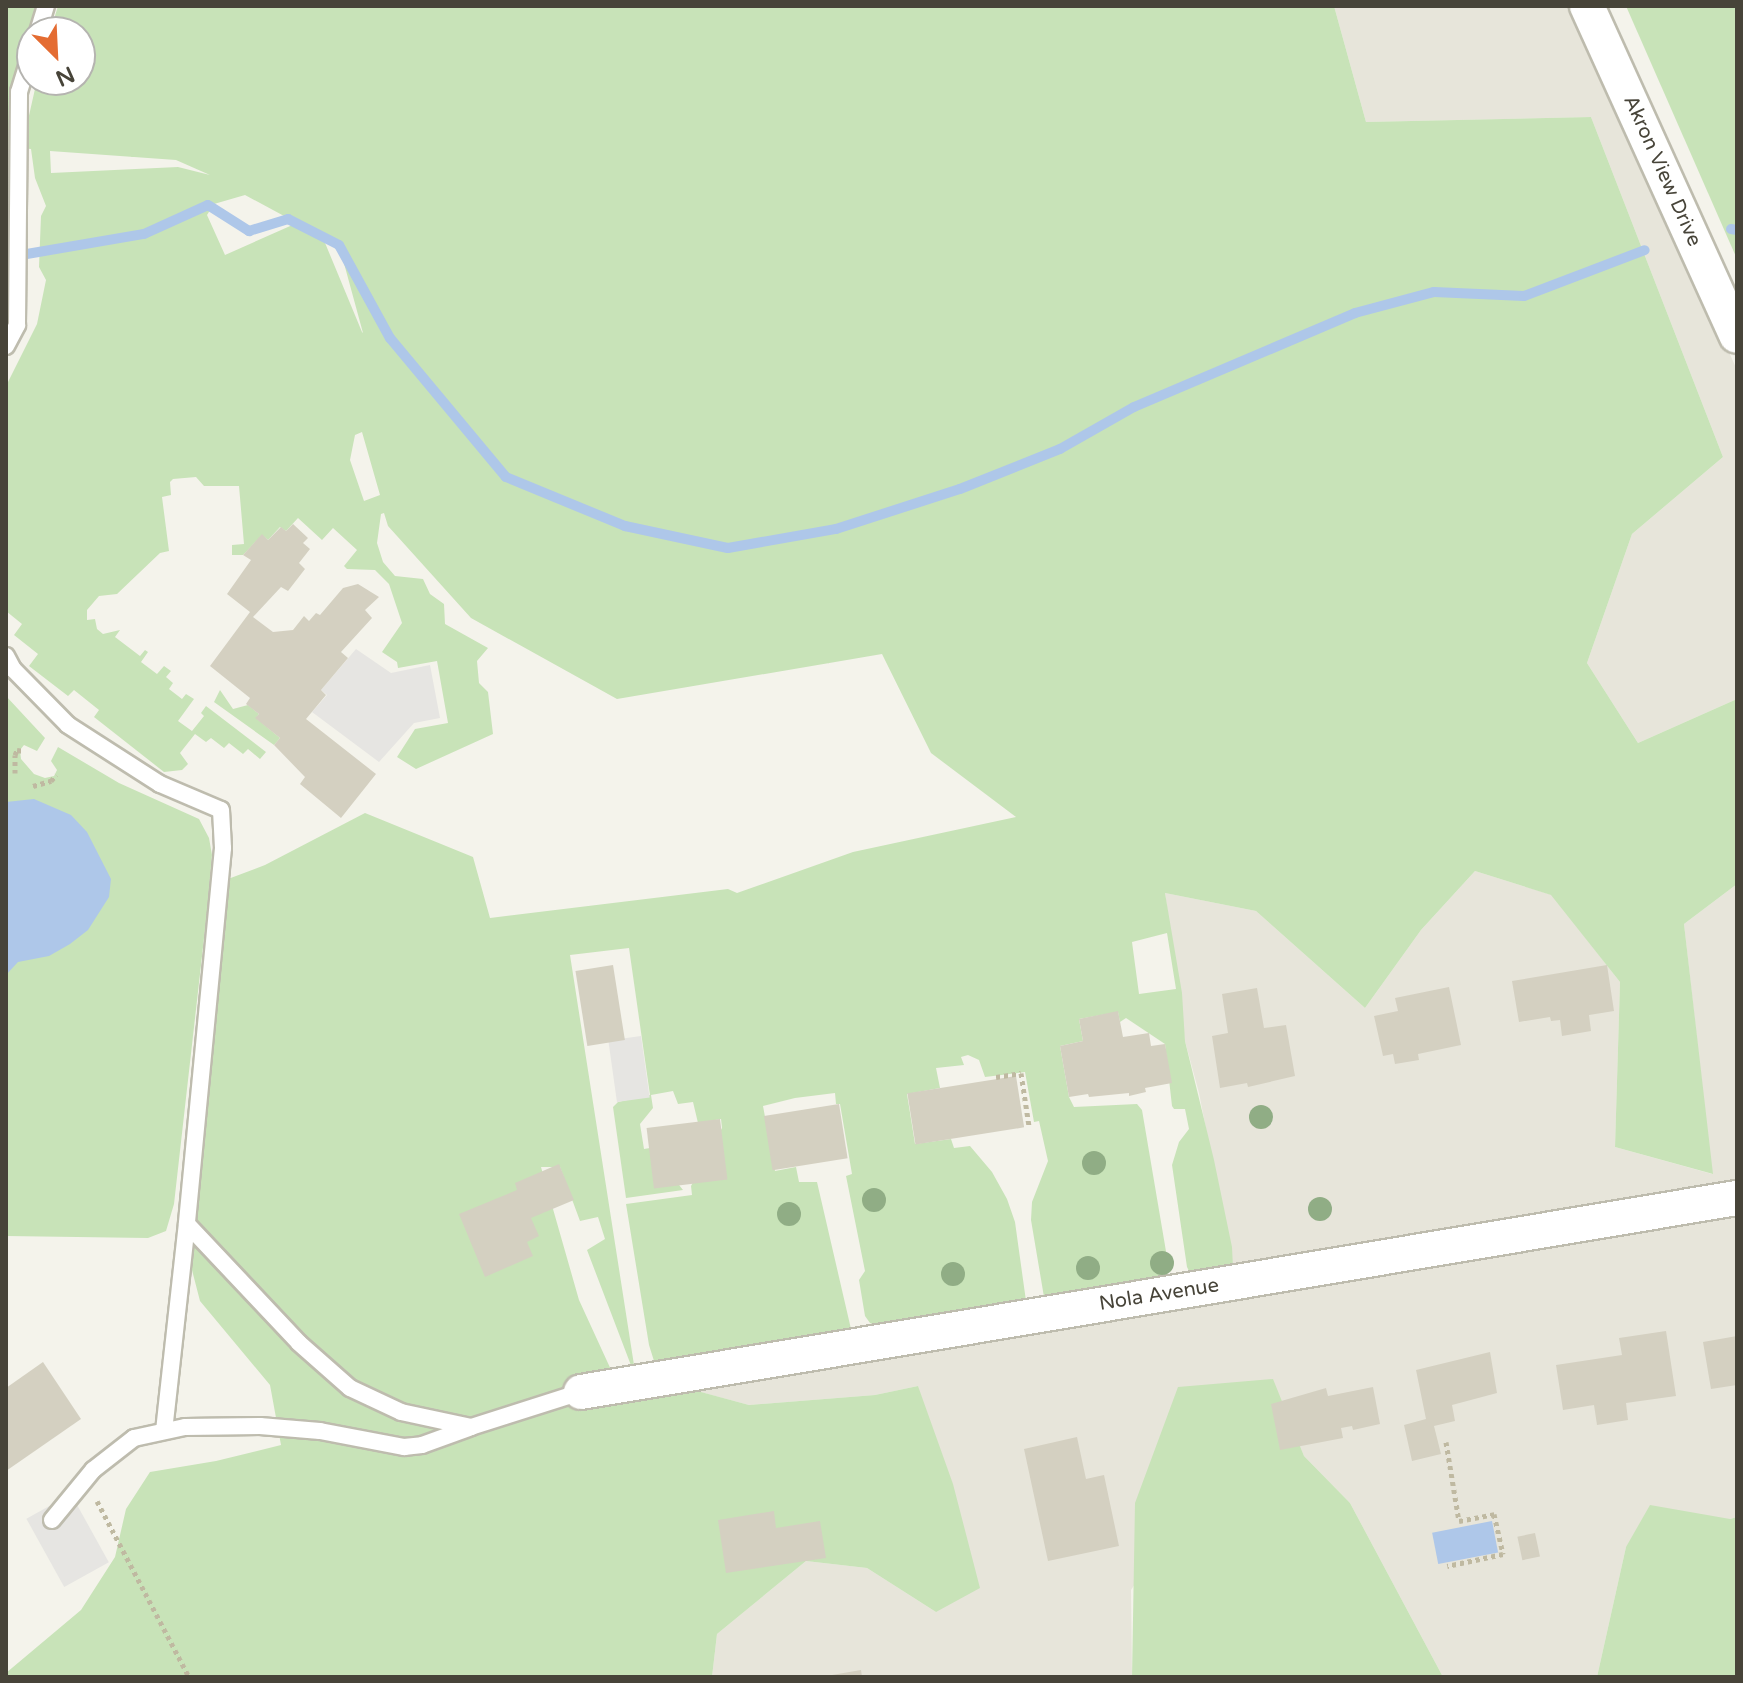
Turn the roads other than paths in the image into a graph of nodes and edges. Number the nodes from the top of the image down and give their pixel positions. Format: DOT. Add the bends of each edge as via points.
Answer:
graph roads {
  1 [pos="1587,6"];
  2 [pos="19,96"];
  3 [pos="1737,336"];
  4 [pos="6,346"];
  5 [pos="6,656"];
  6 [pos="1737,1198"];
  7 [pos="187,1224"];
  8 [pos="581,1392"];
  9 [pos="471,1427"];
  10 [pos="164,1431"];
  11 [pos="52,1520"];
  1 -- 3 [label="street, Akron View Drive"];
  2 -- 4 [label="lane" via="17,325"];
  5 -- 7 [label="lane" via="68,725 160,784 221,810 223,848"];
  6 -- 8 [label="street, Nola Avenue"];
  7 -- 9 [label="lane" via="299,1343 350,1388 401,1412"];
  7 -- 10 [label="lane"];
  8 -- 9 [label="lane"];
  9 -- 10 [label="lane" via="404,1447 260,1426"];
  10 -- 11 [label="lane" via="134,1438 85,1479"];
}
